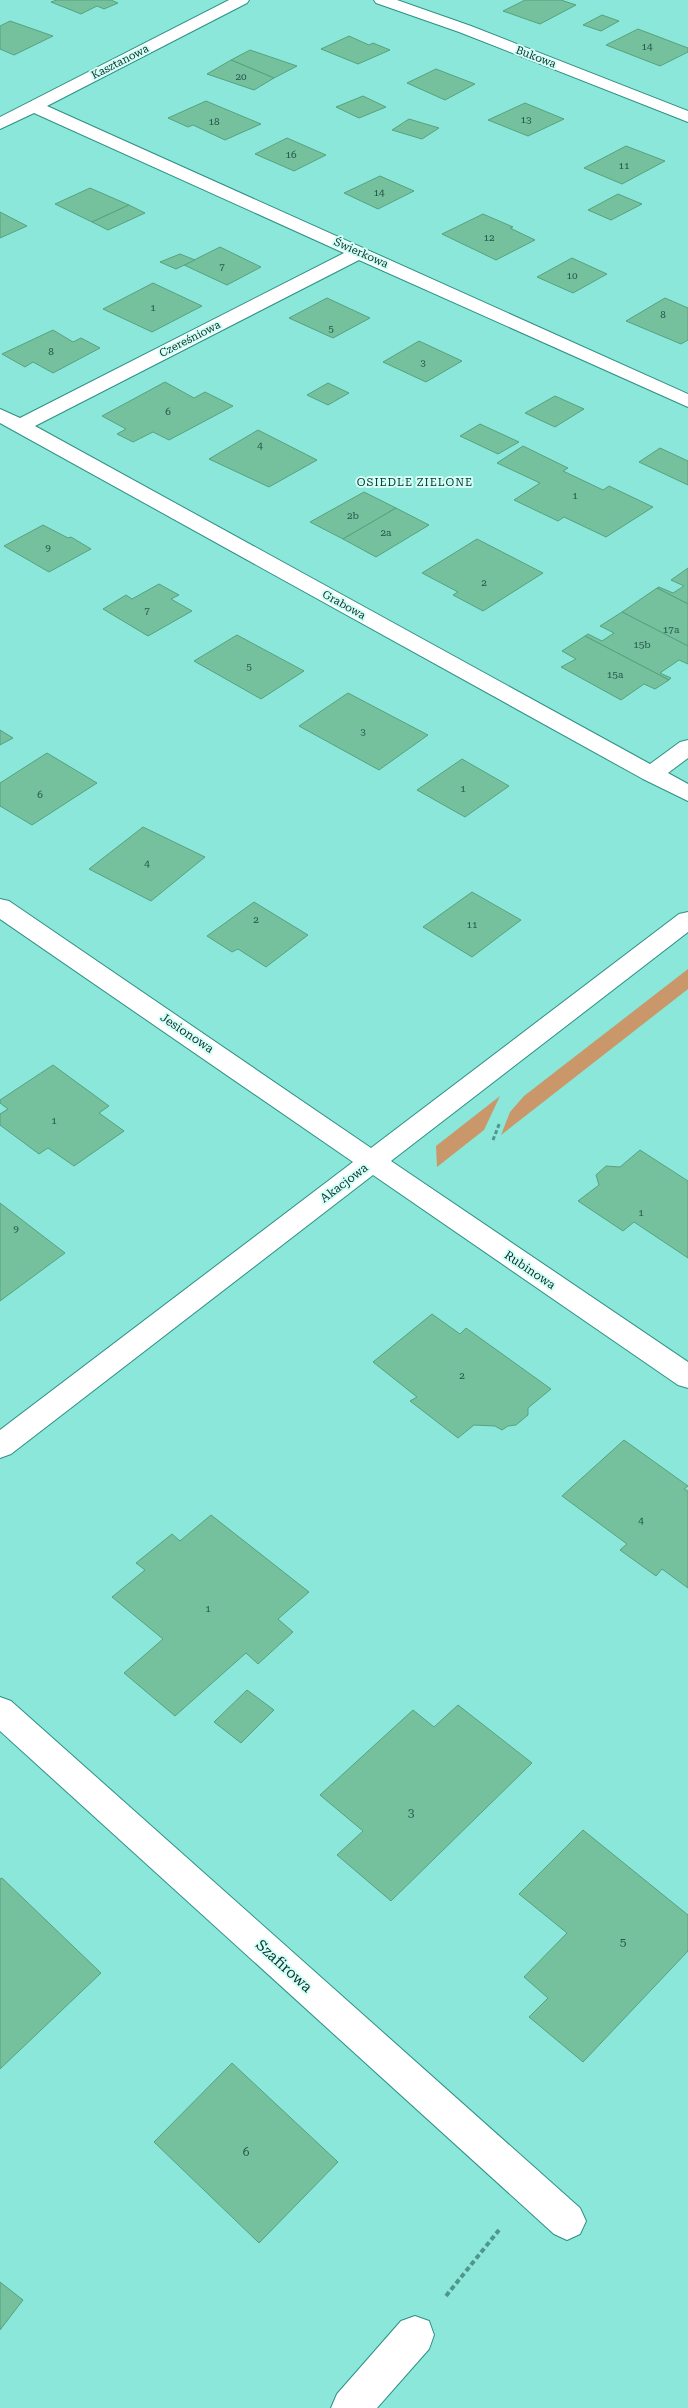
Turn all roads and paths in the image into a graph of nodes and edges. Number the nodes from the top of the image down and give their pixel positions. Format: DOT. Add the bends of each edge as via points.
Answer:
graph roads {
  1 [pos="241,0"];
  2 [pos="382,0"];
  3 [pos="33,106"];
  4 [pos="688,116"];
  5 [pos="0,124"];
  6 [pos="360,252"];
  7 [pos="688,401"];
  8 [pos="0,415"];
  9 [pos="20,426"];
  10 [pos="688,747"];
  11 [pos="651,774"];
  12 [pos="688,794"];
  13 [pos="0,907"];
  14 [pos="688,920"];
  15 [pos="372,1162"];
  16 [pos="688,1377"];
  17 [pos="0,1446"];
  18 [pos="0,1711"];
  19 [pos="532,2189"];
  20 [pos="567,2220"];
  21 [pos="414,2335"];
  22 [pos="351,2408"];
  1 -- 3 [label="street, Kasztanowa"];
  2 -- 4 [label="street, Bukowa"];
  3 -- 5 [label="street, Kasztanowa"];
  3 -- 6 [label="street, Świerkowa"];
  6 -- 7 [label="street, Świerkowa"];
  6 -- 9 [label="street, Czereśniowa"];
  8 -- 9 [label="street, Grabowa"];
  9 -- 11 [label="street, Grabowa"];
  10 -- 11 [label="street"];
  11 -- 12 [label="street, Grabowa"];
  13 -- 15 [label="street, Jesionowa"];
  14 -- 15 [label="street, Akacjowa"];
  15 -- 16 [label="street, Rubinowa"];
  15 -- 17 [label="street, Akacjowa"];
  18 -- 19 [label="street, Szafirowa"];
  19 -- 20 [label="street, Szafirowa"];
  19 -- 21 [label="path"];
  21 -- 22 [label="street"];
}
